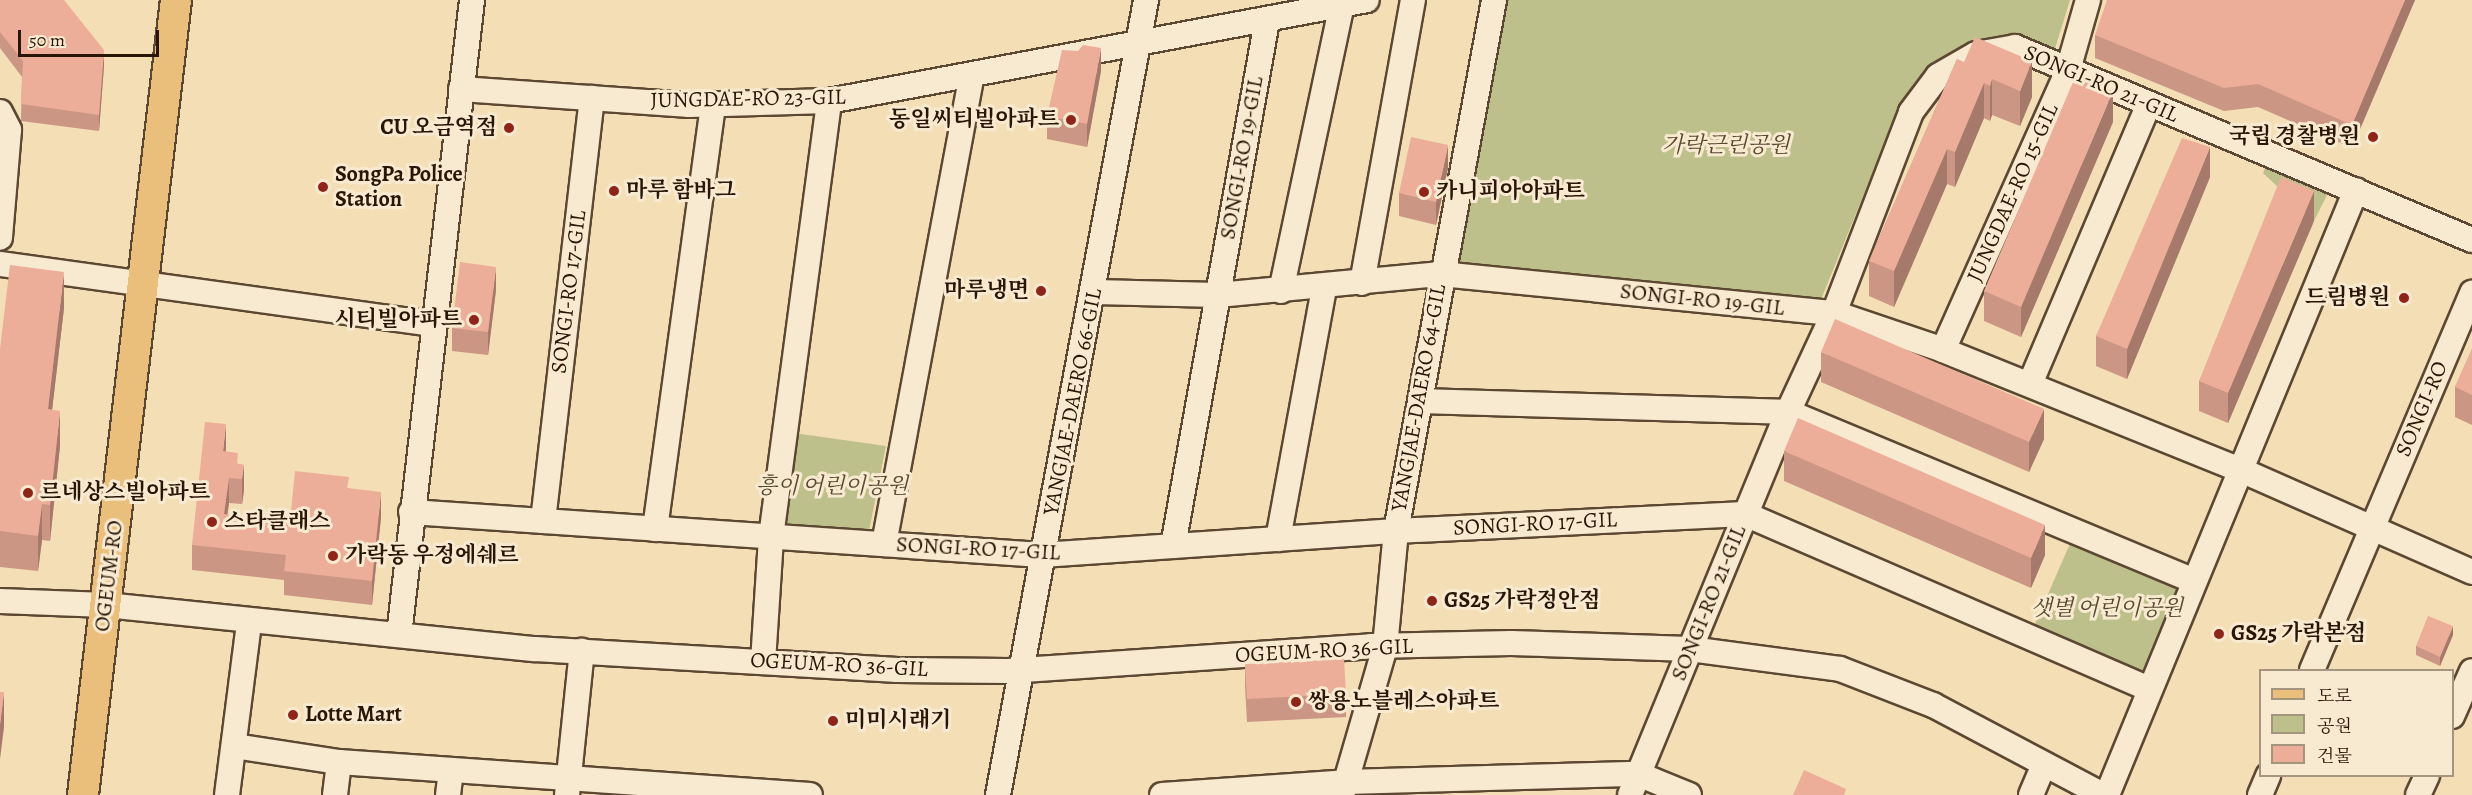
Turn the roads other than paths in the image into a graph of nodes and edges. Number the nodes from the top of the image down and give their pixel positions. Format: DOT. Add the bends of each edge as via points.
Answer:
graph roads {
  1 [pos="176,0"];
  2 [pos="472,0"];
  3 [pos="1146,0"];
  4 [pos="1367,0"];
  5 [pos="1413,0"];
  6 [pos="1494,0"];
  7 [pos="2088,0"];
  8 [pos="1342,5"];
  9 [pos="1267,21"];
  10 [pos="1138,44"];
  11 [pos="2068,70"];
  12 [pos="972,75"];
  13 [pos="461,90"];
  14 [pos="592,98"];
  15 [pos="829,101"];
  16 [pos="712,104"];
  17 [pos="2149,104"];
  18 [pos="0,112"];
  19 [pos="2356,190"];
  20 [pos="0,238"];
  21 [pos="2472,240"];
  22 [pos="0,264"];
  23 [pos="1441,274"];
  24 [pos="1362,283"];
  25 [pos="143,286"];
  26 [pos="1324,288"];
  27 [pos="1281,291"];
  28 [pos="1095,292"];
  29 [pos="2472,293"];
  30 [pos="1218,295"];
  31 [pos="1834,313"];
  32 [pos="434,324"];
  33 [pos="1943,350"];
  34 [pos="2030,384"];
  35 [pos="1423,401"];
  36 [pos="1788,412"];
  37 [pos="2240,470"];
  38 [pos="411,512"];
  39 [pos="1745,514"];
  40 [pos="543,521"];
  41 [pos="2372,525"];
  42 [pos="655,529"];
  43 [pos="1396,531"];
  44 [pos="771,537"];
  45 [pos="1278,539"];
  46 [pos="884,544"];
  47 [pos="1173,546"];
  48 [pos="1042,555"];
  49 [pos="2472,572"];
  50 [pos="2194,581"];
  51 [pos="0,601"];
  52 [pos="106,605"];
  53 [pos="249,623"];
  54 [pos="399,635"];
  55 [pos="1385,647"];
  56 [pos="1690,649"];
  57 [pos="582,651"];
  58 [pos="763,662"];
  59 [pos="2312,669"];
  60 [pos="1019,670"];
  61 [pos="2472,671"];
  62 [pos="2150,689"];
  63 [pos="2454,712"];
  64 [pos="234,746"];
  65 [pos="339,762"];
  66 [pos="2043,767"];
  67 [pos="451,771"];
  68 [pos="2268,777"];
  69 [pos="1634,784"];
  70 [pos="567,787"];
  71 [pos="1344,788"];
  72 [pos="83,795"];
  73 [pos="228,795"];
  74 [pos="335,795"];
  75 [pos="448,795"];
  76 [pos="810,795"];
  77 [pos="998,795"];
  78 [pos="1162,795"];
  79 [pos="1689,795"];
  80 [pos="2031,795"];
  81 [pos="2105,795"];
  82 [pos="2260,795"];
  1 -- 25 [label="main road, OGEUM-RO"];
  2 -- 13 [label="street"];
  3 -- 10 [label="street, YANGJAE-DAERO 66-GIL"];
  4 -- 8 [label="street"];
  5 -- 24 [label="street"];
  6 -- 23 [label="street, YANGJAE-DAERO 64-GIL"];
  7 -- 11 [label="street, JUNGDAE-RO 15-GIL"];
  8 -- 9 [label="street"];
  8 -- 27 [label="street"];
  9 -- 10 [label="street"];
  9 -- 30 [label="street, SONGI-RO 19-GIL"];
  10 -- 12 [label="street, JUNGDAE-RO 23-GIL"];
  10 -- 28 [label="street, YANGJAE-DAERO 66-GIL"];
  11 -- 17 [label="street, SONGI-RO 21-GIL"];
  11 -- 31 [label="street, SONGI-RO 21-GIL" via="2015,47 1976,54 1938,76 1911,112"];
  11 -- 33 [label="street, JUNGDAE-RO 15-GIL"];
  12 -- 15 [label="street, JUNGDAE-RO 23-GIL"];
  12 -- 46 [label="street, SONGI-RO 17-GIL"];
  13 -- 14 [label="street, JUNGDAE-RO 23-GIL"];
  13 -- 32 [label="street"];
  14 -- 16 [label="street, JUNGDAE-RO 23-GIL"];
  14 -- 40 [label="street, SONGI-RO 17-GIL"];
  15 -- 16 [label="street, JUNGDAE-RO 23-GIL"];
  15 -- 44 [label="street"];
  16 -- 42 [label="street"];
  17 -- 19 [label="street, SONGI-RO 21-GIL"];
  17 -- 34 [label="street"];
  18 -- 20 [label="street" via="9,130"];
  19 -- 21 [label="street, SONGI-RO 21-GIL"];
  19 -- 37 [label="street"];
  22 -- 25 [label="street"];
  23 -- 24 [label="street, SONGI-RO 19-GIL"];
  23 -- 31 [label="street, SONGI-RO 19-GIL"];
  23 -- 35 [label="street, YANGJAE-DAERO 64-GIL"];
  24 -- 26 [label="street, SONGI-RO 19-GIL"];
  25 -- 32 [label="street"];
  25 -- 52 [label="main road, OGEUM-RO"];
  26 -- 27 [label="street, SONGI-RO 19-GIL"];
  26 -- 45 [label="street"];
  27 -- 30 [label="street, SONGI-RO 19-GIL"];
  28 -- 30 [label="street, SONGI-RO 19-GIL"];
  28 -- 48 [label="street, YANGJAE-DAERO 66-GIL"];
  29 -- 41 [label="street, SONGI-RO"];
  30 -- 47 [label="street, SONGI-RO 19-GIL"];
  31 -- 33 [label="street, SONGI-RO 19-GIL"];
  31 -- 36 [label="street, SONGI-RO 21-GIL"];
  32 -- 38 [label="street"];
  33 -- 34 [label="street, SONGI-RO 19-GIL"];
  34 -- 37 [label="street, SONGI-RO 19-GIL"];
  35 -- 36 [label="street"];
  35 -- 43 [label="street, YANGJAE-DAERO 64-GIL"];
  36 -- 39 [label="street, SONGI-RO 21-GIL"];
  36 -- 50 [label="street"];
  37 -- 41 [label="street, SONGI-RO 19-GIL"];
  37 -- 50 [label="street, OGEUM-RO 36-GIL"];
  38 -- 40 [label="street, SONGI-RO 17-GIL"];
  38 -- 54 [label="street"];
  39 -- 43 [label="street, SONGI-RO 17-GIL"];
  39 -- 56 [label="street, SONGI-RO 21-GIL"];
  39 -- 62 [label="street, SONGI-RO 17-GIL"];
  40 -- 42 [label="street, SONGI-RO 17-GIL"];
  41 -- 49 [label="street"];
  41 -- 59 [label="street, SONGI-RO"];
  42 -- 44 [label="street, SONGI-RO 17-GIL"];
  43 -- 45 [label="street, SONGI-RO 17-GIL"];
  43 -- 55 [label="street, YANGJAE-DAERO 64-GIL"];
  44 -- 46 [label="street, SONGI-RO 17-GIL"];
  44 -- 58 [label="street"];
  45 -- 47 [label="street, SONGI-RO 17-GIL"];
  46 -- 48 [label="street, SONGI-RO 17-GIL"];
  47 -- 48 [label="street, SONGI-RO 17-GIL"];
  48 -- 60 [label="street, YANGJAE-DAERO 66-GIL"];
  50 -- 62 [label="street, OGEUM-RO 36-GIL"];
  51 -- 52 [label="street, OGEUM-RO 36-GIL"];
  52 -- 53 [label="street, OGEUM-RO 36-GIL"];
  52 -- 72 [label="main road, OGEUM-RO"];
  53 -- 54 [label="street, OGEUM-RO 36-GIL"];
  53 -- 64 [label="street"];
  54 -- 57 [label="street, OGEUM-RO 36-GIL"];
  55 -- 56 [label="street, OGEUM-RO 36-GIL" via="1510,643"];
  55 -- 60 [label="street, OGEUM-RO 36-GIL"];
  55 -- 71 [label="street, YANGJAE-DAERO 64-GIL"];
  56 -- 66 [label="street, OGEUM-RO 36-GIL" via="1840,669 1934,705"];
  56 -- 69 [label="street, SONGI-RO 21-GIL"];
  57 -- 58 [label="street, OGEUM-RO 36-GIL"];
  57 -- 70 [label="street"];
  58 -- 60 [label="street, OGEUM-RO 36-GIL"];
  60 -- 77 [label="street, YANGJAE-DAERO 66-GIL"];
  61 -- 63 [label="street"];
  62 -- 81 [label="street, OGEUM-RO 36-GIL"];
  64 -- 65 [label="street"];
  64 -- 73 [label="street"];
  65 -- 67 [label="street"];
  65 -- 74 [label="street"];
  66 -- 80 [label="street"];
  66 -- 81 [label="street, OGEUM-RO 36-GIL"];
  67 -- 70 [label="street"];
  67 -- 75 [label="street"];
  68 -- 82 [label="street"];
  69 -- 71 [label="street"];
  69 -- 79 [label="street"];
  70 -- 76 [label="street"];
  71 -- 78 [label="street"];
}
